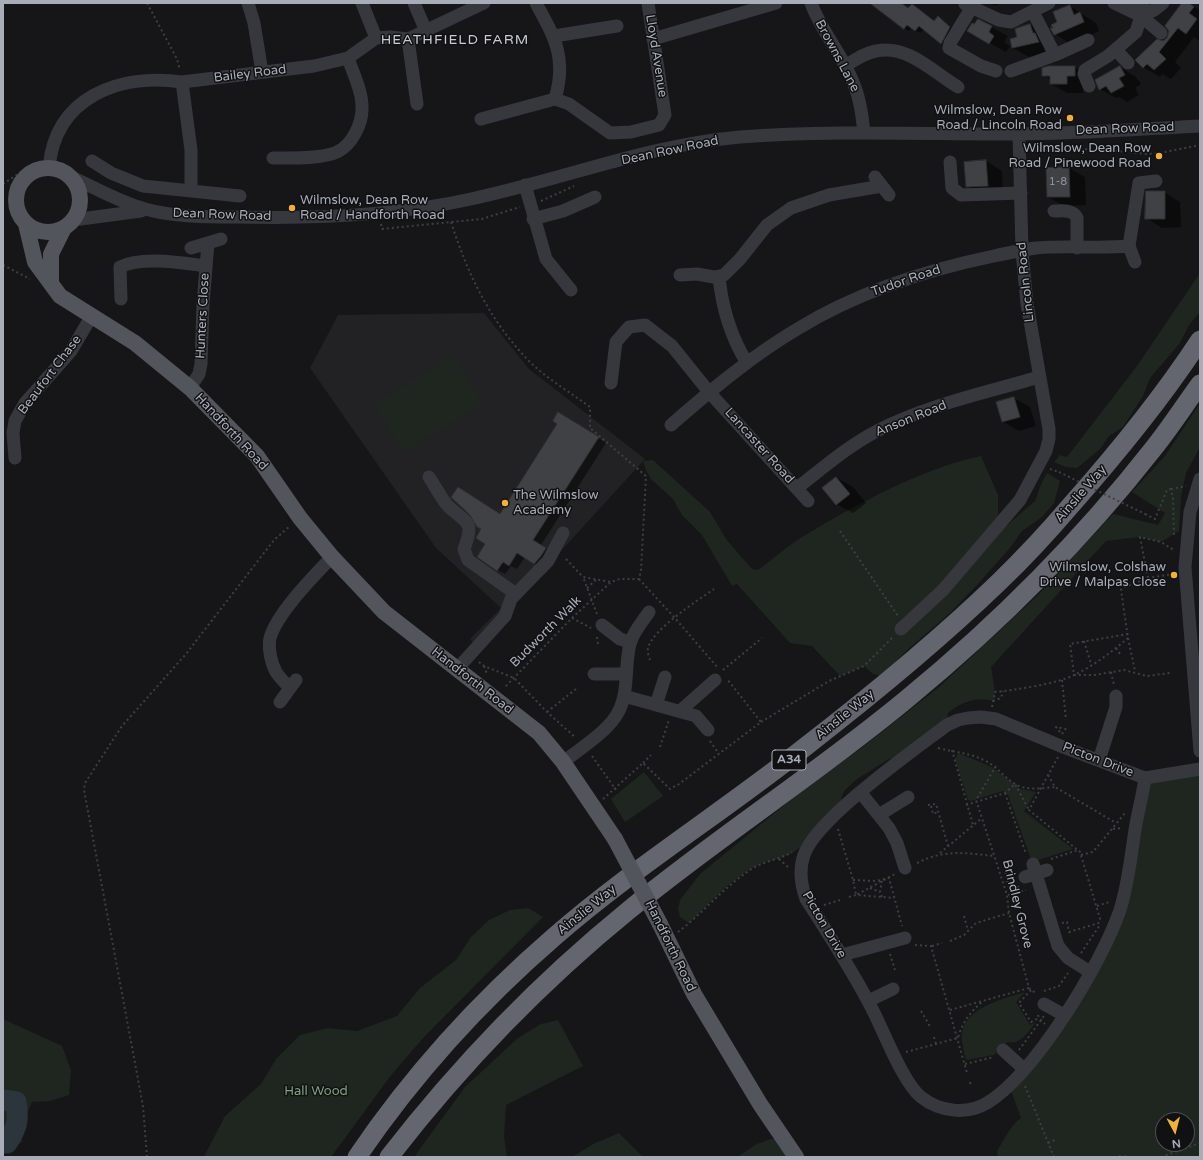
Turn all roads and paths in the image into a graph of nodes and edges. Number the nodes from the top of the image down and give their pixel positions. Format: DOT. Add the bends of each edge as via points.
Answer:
graph roads {
  1 [pos="147,3"];
  2 [pos="248,3"];
  3 [pos="362,3"];
  4 [pos="414,3"];
  5 [pos="484,3"];
  6 [pos="536,3"];
  7 [pos="648,3"];
  8 [pos="776,3"];
  9 [pos="811,3"];
  10 [pos="1049,3"];
  11 [pos="1114,3"];
  12 [pos="1143,3"];
  13 [pos="1163,3"];
  14 [pos="968,5"];
  15 [pos="1033,12"];
  16 [pos="1136,14"];
  17 [pos="618,26"];
  18 [pos="426,31"];
  19 [pos="1160,33"];
  20 [pos="554,36"];
  21 [pos="376,38"];
  22 [pos="408,39"];
  23 [pos="653,39"];
  24 [pos="1088,40"];
  25 [pos="1116,50"];
  26 [pos="1055,56"];
  27 [pos="348,58"];
  28 [pos="1128,63"];
  29 [pos="845,66"];
  30 [pos="1011,71"];
  31 [pos="262,72"];
  32 [pos="996,72"];
  33 [pos="182,82"];
  34 [pos="1089,86"];
  35 [pos="958,87"];
  36 [pos="555,99"];
  37 [pos="417,104"];
  38 [pos="481,118"];
  39 [pos="1200,126"];
  40 [pos="864,133"];
  41 [pos="1019,134"];
  42 [pos="1200,145"];
  43 [pos="1020,152"];
  44 [pos="273,158"];
  45 [pos="92,161"];
  46 [pos="950,162"];
  47 [pos="49,168"];
  48 [pos="71,178"];
  49 [pos="22,180"];
  50 [pos="1156,181"];
  51 [pos="525,185"];
  52 [pos="882,186"];
  53 [pos="3,190"];
  54 [pos="191,191"];
  55 [pos="1021,193"];
  56 [pos="240,196"];
  57 [pos="595,197"];
  58 [pos="3,210"];
  59 [pos="147,210"];
  60 [pos="1054,211"];
  61 [pos="378,214"];
  62 [pos="533,219"];
  63 [pos="23,220"];
  64 [pos="68,224"];
  65 [pos="221,239"];
  66 [pos="208,243"];
  67 [pos="1130,246"];
  68 [pos="191,248"];
  69 [pos="1077,248"];
  70 [pos="1022,250"];
  71 [pos="1135,262"];
  72 [pos="206,266"];
  73 [pos="680,275"];
  74 [pos="719,277"];
  75 [pos="51,284"];
  76 [pos="571,290"];
  77 [pos="121,299"];
  78 [pos="91,317"];
  79 [pos="1200,340"];
  80 [pos="747,363"];
  81 [pos="1039,377"];
  82 [pos="610,383"];
  83 [pos="1200,384"];
  84 [pos="190,388"];
  85 [pos="709,392"];
  86 [pos="671,425"];
  87 [pos="15,458"];
  88 [pos="1059,472"];
  89 [pos="428,477"];
  90 [pos="1200,479"];
  91 [pos="797,488"];
  92 [pos="808,501"];
  93 [pos="300,518"];
  94 [pos="840,531"];
  95 [pos="563,533"];
  96 [pos="1174,538"];
  97 [pos="1175,544"];
  98 [pos="332,557"];
  99 [pos="566,559"];
  100 [pos="1173,574"];
  101 [pos="583,577"];
  102 [pos="1148,578"];
  103 [pos="597,579"];
  104 [pos="611,582"];
  105 [pos="587,588"];
  106 [pos="714,589"];
  107 [pos="516,594"];
  108 [pos="591,599"];
  109 [pos="649,612"];
  110 [pos="572,618"];
  111 [pos="903,627"];
  112 [pos="600,628"];
  113 [pos="1128,634"];
  114 [pos="762,638"];
  115 [pos="1128,638"];
  116 [pos="1084,641"];
  117 [pos="630,642"];
  118 [pos="1116,648"];
  119 [pos="1120,654"];
  120 [pos="650,660"];
  121 [pos="1091,664"];
  122 [pos="457,669"];
  123 [pos="1135,671"];
  124 [pos="1170,673"];
  125 [pos="594,674"];
  126 [pos="626,674"];
  127 [pos="718,676"];
  128 [pos="1074,676"];
  129 [pos="665,677"];
  130 [pos="514,678"];
  131 [pos="1062,680"];
  132 [pos="1197,688"];
  133 [pos="576,689"];
  134 [pos="1003,691"];
  135 [pos="624,696"];
  136 [pos="1116,696"];
  137 [pos="495,698"];
  138 [pos="280,702"];
  139 [pos="656,705"];
  140 [pos="676,710"];
  141 [pos="547,712"];
  142 [pos="1066,720"];
  143 [pos="761,722"];
  144 [pos="708,730"];
  145 [pos="1064,734"];
  146 [pos="584,746"];
  147 [pos="660,747"];
  148 [pos="940,748"];
  149 [pos="952,750"];
  150 [pos="1200,751"];
  151 [pos="651,755"];
  152 [pos="1099,760"];
  153 [pos="563,762"];
  154 [pos="643,763"];
  155 [pos="996,766"];
  156 [pos="1200,769"];
  157 [pos="1048,776"];
  158 [pos="1145,778"];
  159 [pos="1015,784"];
  160 [pos="1055,786"];
  161 [pos="1041,789"];
  162 [pos="616,790"];
  163 [pos="861,793"];
  164 [pos="1005,793"];
  165 [pos="908,797"];
  166 [pos="977,803"];
  167 [pos="966,805"];
  168 [pos="1029,810"];
  169 [pos="938,812"];
  170 [pos="879,815"];
  171 [pos="982,818"];
  172 [pos="830,820"];
  173 [pos="1116,823"];
  174 [pos="973,825"];
  175 [pos="1110,831"];
  176 [pos="948,846"];
  177 [pos="796,850"];
  178 [pos="940,854"];
  179 [pos="1081,855"];
  180 [pos="995,856"];
  181 [pos="903,862"];
  182 [pos="1034,868"];
  183 [pos="889,878"];
  184 [pos="853,880"];
  185 [pos="882,881"];
  186 [pos="870,887"];
  187 [pos="1024,890"];
  188 [pos="880,892"];
  189 [pos="1011,894"];
  190 [pos="856,895"];
  191 [pos="850,897"];
  192 [pos="882,897"];
  193 [pos="894,898"];
  194 [pos="840,900"];
  195 [pos="812,908"];
  196 [pos="1009,913"];
  197 [pos="964,916"];
  198 [pos="1102,922"];
  199 [pos="1052,926"];
  200 [pos="968,931"];
  201 [pos="1110,935"];
  202 [pos="901,939"];
  203 [pos="668,940"];
  204 [pos="950,941"];
  205 [pos="942,943"];
  206 [pos="932,946"];
  207 [pos="842,956"];
  208 [pos="1075,963"];
  209 [pos="1090,972"];
  210 [pos="1064,980"];
  211 [pos="893,989"];
  212 [pos="1030,989"];
  213 [pos="1047,990"];
  214 [pos="1034,992"];
  215 [pos="868,1001"];
  216 [pos="982,1002"];
  217 [pos="1047,1006"];
  218 [pos="950,1010"];
  219 [pos="921,1011"];
  220 [pos="1064,1015"];
  221 [pos="1039,1018"];
  222 [pos="931,1028"];
  223 [pos="934,1037"];
  224 [pos="958,1038"];
  225 [pos="936,1044"];
  226 [pos="1005,1049"];
  227 [pos="895,1055"];
  228 [pos="965,1064"];
  229 [pos="1022,1072"];
  230 [pos="967,1073"];
  231 [pos="970,1082"];
  232 [pos="971,1086"];
  233 [pos="1055,1140"];
  234 [pos="1048,1143"];
  235 [pos="1200,1143"];
  236 [pos="1119,1156"];
  237 [pos="147,1157"];
  238 [pos="357,1157"];
  239 [pos="389,1157"];
  240 [pos="796,1157"];
  241 [pos="1054,1157"];
  242 [pos="1135,1157"];
  243 [pos="1161,1157"];
  1 -- 33 [label="path" via="177,59"];
  2 -- 31 [label="street"];
  3 -- 21 [label="street"];
  4 -- 18 [label="street"];
  5 -- 18 [label="street"];
  6 -- 20 [label="street"];
  7 -- 23 [label="street, Lloyd Avenue"];
  8 -- 23 [label="street"];
  9 -- 29 [label="street, Browns Lane" via="815,16"];
  10 -- 15 [label="street"];
  11 -- 16 [label="street"];
  12 -- 16 [label="street"];
  13 -- 16 [label="street" via="1154,10"];
  14 -- 15 [label="street" via="1005,22 1012,22"];
  14 -- 32 [label="street" via="949,48"];
  15 -- 26 [label="street"];
  16 -- 19 [label="street"];
  16 -- 25 [label="street" via="1136,32"];
  17 -- 20 [label="street"];
  18 -- 22 [label="street"];
  20 -- 36 [label="street" via="560,63 559,88"];
  21 -- 22 [label="street"];
  21 -- 27 [label="street, Bailey Road"];
  22 -- 37 [label="street"];
  23 -- 36 [label="street, Lloyd Avenue" via="665,115 659,126 610,133 568,104"];
  24 -- 26 [label="street"];
  25 -- 28 [label="street"];
  25 -- 34 [label="street" via="1085,70"];
  26 -- 30 [label="street"];
  27 -- 31 [label="street, Bailey Road" via="314,66"];
  27 -- 44 [label="street" via="362,108 360,126 352,138 338,152 316,157"];
  29 -- 35 [label="street" via="865,54 888,49 910,55"];
  29 -- 40 [label="street, Browns Lane" via="859,98"];
  31 -- 33 [label="street, Bailey Road"];
  33 -- 47 [label="street, Bailey Road" via="144,80 110,88 85,99 59,127"];
  33 -- 54 [label="street" via="191,150"];
  36 -- 38 [label="street"];
  39 -- 41 [label="street, Dean Row Road"];
  40 -- 41 [label="street, Dean Row Road"];
  40 -- 51 [label="street, Dean Row Road" via="739,138 697,143 635,156"];
  41 -- 43 [label="street, Lincoln Road"];
  42 -- 43 [label="path" via="1146,154 1097,149"];
  43 -- 55 [label="street, Lincoln Road"];
  45 -- 54 [label="street" via="110,173 143,186"];
  46 -- 55 [label="street" via="952,188 961,195"];
  47 -- 48 [label="main road" via="64,172"];
  47 -- 49 [label="main road" via="28,174"];
  48 -- 59 [label="street, Dean Row Road"];
  48 -- 64 [label="main road" via="79,192 80,201 79,208"];
  49 -- 53 [label="main road"];
  49 -- 63 [label="main road" via="15,198"];
  50 -- 67 [label="street" via="1139,183"];
  51 -- 61 [label="street, Dean Row Road" via="471,199"];
  51 -- 62 [label="street"];
  52 -- 74 [label="street" via="829,195 791,208 767,224 735,265"];
  54 -- 56 [label="street"];
  55 -- 70 [label="street, Lincoln Road"];
  57 -- 62 [label="street" via="563,211"];
  58 -- 63 [label="main road"];
  59 -- 61 [label="street, Dean Row Road" via="189,216 265,218"];
  59 -- 64 [label="street, Dean Row Road"];
  60 -- 69 [label="street" via="1075,213"];
  61 -- 104 [label="path, Budworth Walk" via="382,229 451,222 472,279 483,302 500,325 529,361 590,407 590,428 646,476 639,579 620,579"];
  62 -- 76 [label="street" via="546,259"];
  63 -- 64 [label="main road" via="42,232 56,232"];
  63 -- 75 [label="main road, Handforth Road" via="35,262"];
  64 -- 75 [label="main road" via="51,254"];
  65 -- 66 [label="street"];
  66 -- 68 [label="street"];
  66 -- 72 [label="street, Hunters Close"];
  67 -- 69 [label="street, Tudor Road" via="1105,249"];
  67 -- 71 [label="street"];
  69 -- 70 [label="street, Tudor Road"];
  70 -- 80 [label="street, Tudor Road" via="937,269 847,303 798,328"];
  70 -- 81 [label="street, Lincoln Road" via="1027,304"];
  72 -- 77 [label="street" via="171,262 129,263 120,267"];
  72 -- 84 [label="street, Hunters Close" via="199,374"];
  73 -- 74 [label="street"];
  74 -- 80 [label="street" via="726,315"];
  75 -- 78 [label="main road, Handforth Road" via="60,296"];
  78 -- 84 [label="main road, Handforth Road" via="136,343"];
  78 -- 87 [label="street, Beaufort Chase" via="71,350 25,403 15,421"];
  79 -- 238 [label="highway, Ainslie Way / A34" via="1166,389 1094,479 1000,581 890,680 828,730 626,879 554,936 485,1002 440,1050 398,1100"];
  80 -- 85 [label="street, Tudor Road"];
  81 -- 91 [label="street, Anson Road" via="924,411 876,431 842,453"];
  81 -- 111 [label="street, Lincoln Road" via="1049,439 1046,451 1020,500 943,590"];
  82 -- 85 [label="street" via="616,342 629,327 645,325 672,346"];
  83 -- 239 [label="highway, Ainslie Way / A34" via="1153,449 1068,549 1025,594 907,699 694,859 568,962 495,1032 420,1116"];
  84 -- 93 [label="main road, Handforth Road" via="257,456"];
  85 -- 86 [label="street, Tudor Road"];
  85 -- 91 [label="street, Lancaster Road"];
  88 -- 96 [label="path, bridge" via="1155,519 1167,490 1170,489 1173,497"];
  89 -- 107 [label="street" via="448,506 462,516 469,526 470,534 464,549 468,560"];
  90 -- 132 [label="street" via="1190,512 1185,567"];
  91 -- 92 [label="street, Lancaster Road"];
  93 -- 98 [label="main road, Handforth Road"];
  93 -- 237 [label="path" via="274,540 186,654 122,726 85,783 84,790 143,1106"];
  94 -- 111 [label="path"];
  95 -- 107 [label="street" via="548,561"];
  97 -- 102 [label="path" via="1175,551 1161,542 1140,537"];
  98 -- 122 [label="main road, Handforth Road" via="384,612"];
  98 -- 138 [label="street" via="275,625 270,640 270,657 276,672 293,684"];
  99 -- 101 [label="path"];
  100 -- 102 [label="path"];
  101 -- 103 [label="path, Budworth Walk"];
  101 -- 105 [label="path, Budworth Walk"];
  102 -- 113 [label="path" via="1121,590"];
  103 -- 104 [label="path, Budworth Walk"];
  103 -- 105 [label="path"];
  104 -- 108 [label="path, Budworth Walk"];
  105 -- 108 [label="path, Budworth Walk"];
  106 -- 120 [label="path" via="674,617 650,644"];
  107 -- 122 [label="street" via="511,599 505,616"];
  108 -- 110 [label="path, Budworth Walk"];
  108 -- 112 [label="path"];
  109 -- 117 [label="street"];
  110 -- 112 [label="path"];
  110 -- 130 [label="path, Budworth Walk"];
  111 -- 143 [label="path" via="864,666 829,681"];
  112 -- 117 [label="street"];
  113 -- 115 [label="path"];
  113 -- 116 [label="path"];
  114 -- 127 [label="path"];
  115 -- 118 [label="path"];
  115 -- 123 [label="path"];
  116 -- 121 [label="path"];
  116 -- 128 [label="path" via="1070,644"];
  117 -- 126 [label="street"];
  118 -- 119 [label="path"];
  118 -- 121 [label="path"];
  121 -- 128 [label="path"];
  122 -- 137 [label="main road, Handforth Road"];
  123 -- 124 [label="path" via="1147,676"];
  123 -- 128 [label="path"];
  125 -- 126 [label="street"];
  126 -- 135 [label="street"];
  127 -- 140 [label="street"];
  128 -- 131 [label="path"];
  129 -- 139 [label="street"];
  130 -- 137 [label="path, Budworth Walk"];
  130 -- 141 [label="path, Budworth Walk"];
  131 -- 134 [label="path"];
  131 -- 142 [label="path"];
  132 -- 150 [label="street"];
  133 -- 141 [label="path"];
  134 -- 134 [label="path" via="995,692 993,701 1001,698"];
  135 -- 139 [label="street"];
  135 -- 146 [label="street" via="617,715"];
  136 -- 152 [label="street" via="1116,707"];
  137 -- 153 [label="main road, Handforth Road" via="539,733"];
  139 -- 140 [label="street"];
  140 -- 144 [label="street" via="696,716"];
  140 -- 147 [label="path"];
  141 -- 146 [label="path, Budworth Walk"];
  145 -- 152 [label="street, Picton Drive"];
  145 -- 157 [label="path"];
  145 -- 163 [label="street, Picton Drive" via="981,717 958,720 947,725"];
  146 -- 153 [label="street"];
  146 -- 162 [label="path, Budworth Walk"];
  148 -- 149 [label="path"];
  149 -- 155 [label="path" via="966,752"];
  149 -- 167 [label="path"];
  151 -- 154 [label="path"];
  152 -- 158 [label="street, Picton Drive"];
  153 -- 203 [label="main road, Handforth Road, bridge" via="615,839"];
  155 -- 159 [label="path"];
  155 -- 166 [label="path" via="976,800"];
  156 -- 158 [label="street, Picton Drive"];
  157 -- 160 [label="path"];
  157 -- 161 [label="path"];
  158 -- 201 [label="street, Picton Drive" via="1124,898"];
  159 -- 161 [label="path"];
  159 -- 164 [label="path"];
  159 -- 168 [label="path"];
  160 -- 161 [label="path"];
  160 -- 173 [label="path"];
  161 -- 168 [label="path"];
  163 -- 170 [label="street"];
  163 -- 172 [label="street, Picton Drive"];
  164 -- 166 [label="path"];
  164 -- 182 [label="path"];
  165 -- 170 [label="street"];
  166 -- 167 [label="path"];
  166 -- 171 [label="path"];
  167 -- 174 [label="path"];
  168 -- 179 [label="path"];
  169 -- 169 [label="path" via="936,804 929,805 933,814"];
  169 -- 176 [label="path"];
  170 -- 181 [label="street" via="894,836"];
  171 -- 174 [label="path, Brindley Grove"];
  171 -- 180 [label="path"];
  172 -- 184 [label="path" via="840,834"];
  172 -- 195 [label="street, Picton Drive" via="808,846 801,864 802,888"];
  174 -- 176 [label="path, Brindley Grove"];
  175 -- 179 [label="path" via="1093,852"];
  176 -- 178 [label="path, Brindley Grove"];
  177 -- 203 [label="path" via="751,869"];
  178 -- 180 [label="path, Brindley Grove"];
  178 -- 181 [label="path, Brindley Grove"];
  179 -- 198 [label="path"];
  180 -- 196 [label="path, Brindley Grove" via="1007,895"];
  181 -- 183 [label="path, Brindley Grove"];
  182 -- 199 [label="street"];
  183 -- 184 [label="path" via="876,881"];
  183 -- 185 [label="path, Brindley Grove"];
  183 -- 193 [label="path"];
  184 -- 190 [label="path"];
  185 -- 186 [label="path, Brindley Grove"];
  185 -- 188 [label="path"];
  186 -- 188 [label="path"];
  186 -- 190 [label="path, Brindley Grove"];
  187 -- 189 [label="path"];
  188 -- 192 [label="path"];
  190 -- 191 [label="path"];
  190 -- 192 [label="path"];
  192 -- 193 [label="path"];
  193 -- 202 [label="path"];
  194 -- 195 [label="path"];
  195 -- 207 [label="street, Picton Drive"];
  196 -- 200 [label="path" via="976,923"];
  196 -- 212 [label="path, Brindley Grove"];
  197 -- 200 [label="path"];
  198 -- 199 [label="path" via="1069,932 1067,922"];
  198 -- 201 [label="path" via="1106,923 1103,932"];
  198 -- 208 [label="path"];
  199 -- 208 [label="street" via="1058,946"];
  200 -- 204 [label="path"];
  201 -- 209 [label="street, Picton Drive"];
  202 -- 206 [label="path" via="908,945"];
  202 -- 207 [label="street"];
  203 -- 240 [label="main road, Handforth Road" via="694,994 760,1104"];
  205 -- 206 [label="path"];
  206 -- 218 [label="path"];
  207 -- 215 [label="street, Picton Drive"];
  208 -- 209 [label="street"];
  209 -- 220 [label="street, Picton Drive"];
  210 -- 213 [label="path" via="1059,986"];
  211 -- 215 [label="street"];
  212 -- 214 [label="path"];
  212 -- 216 [label="path"];
  212 -- 221 [label="path" via="1019,1003 1031,1022"];
  215 -- 227 [label="street, Picton Drive"];
  216 -- 218 [label="path"];
  216 -- 224 [label="path" via="963,1023"];
  217 -- 220 [label="street"];
  217 -- 226 [label="path" via="1017,1052"];
  218 -- 224 [label="path"];
  219 -- 222 [label="path"];
  220 -- 229 [label="street, Picton Drive"];
  223 -- 225 [label="path"];
  224 -- 225 [label="path"];
  224 -- 228 [label="path"];
  225 -- 227 [label="path"];
  226 -- 228 [label="path" via="996,1056"];
  226 -- 229 [label="street"];
  227 -- 229 [label="street, Picton Drive" via="914,1090 921,1097 936,1106 954,1110 970,1109 987,1103"];
  228 -- 230 [label="path"];
  229 -- 234 [label="path"];
  231 -- 232 [label="path"];
  233 -- 234 [label="path"];
  234 -- 241 [label="path"];
  235 -- 243 [label="path"];
  236 -- 242 [label="path"];
}
